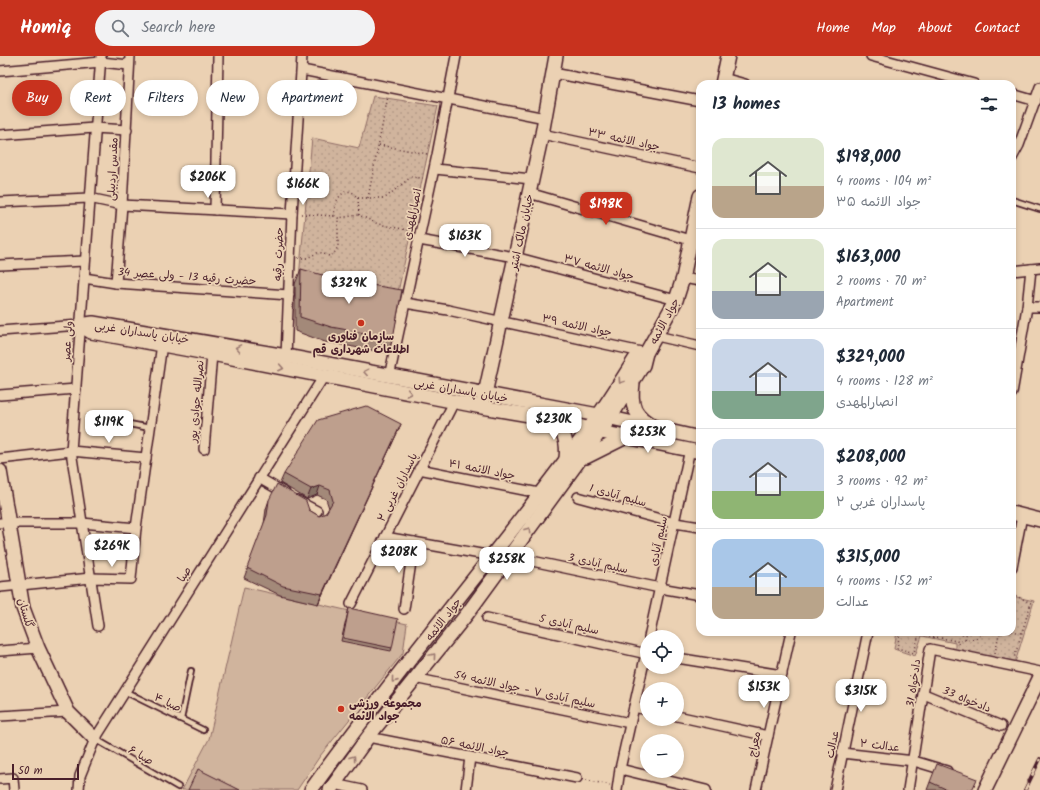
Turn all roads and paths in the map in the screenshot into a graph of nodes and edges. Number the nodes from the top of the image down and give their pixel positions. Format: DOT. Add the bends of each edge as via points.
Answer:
graph roads {
  1 [pos="218,56"];
  2 [pos="302,56"];
  3 [pos="456,56"];
  4 [pos="556,56"];
  5 [pos="728,56"];
  6 [pos="871,56"];
  7 [pos="101,59"];
  8 [pos="129,60"];
  9 [pos="302,70"];
  10 [pos="0,71"];
  11 [pos="553,73"];
  12 [pos="723,80"];
  13 [pos="959,80"];
  14 [pos="390,86"];
  15 [pos="1040,87"];
  16 [pos="1016,95"];
  17 [pos="449,98"];
  18 [pos="696,100"];
  19 [pos="1036,101"];
  20 [pos="545,118"];
  21 [pos="94,128"];
  22 [pos="127,130"];
  23 [pos="542,134"];
  24 [pos="0,135"];
  25 [pos="379,145"];
  26 [pos="1016,151"];
  27 [pos="437,155"];
  28 [pos="696,167"];
  29 [pos="434,169"];
  30 [pos="432,178"];
  31 [pos="531,179"];
  32 [pos="529,193"];
  33 [pos="89,198"];
  34 [pos="358,198"];
  35 [pos="368,198"];
  36 [pos="1016,201"];
  37 [pos="0,202"];
  38 [pos="122,205"];
  39 [pos="1040,209"];
  40 [pos="215,210"];
  41 [pos="292,214"];
  42 [pos="359,215"];
  43 [pos="335,216"];
  44 [pos="338,218"];
  45 [pos="696,223"];
  46 [pos="420,236"];
  47 [pos="690,240"];
  48 [pos="515,257"];
  49 [pos="290,258"];
  50 [pos="85,261"];
  51 [pos="0,265"];
  52 [pos="1036,268"];
  53 [pos="1016,271"];
  54 [pos="84,278"];
  55 [pos="683,278"];
  56 [pos="696,280"];
  57 [pos="116,283"];
  58 [pos="289,296"];
  59 [pos="676,300"];
  60 [pos="405,303"];
  61 [pos="1040,306"];
  62 [pos="1027,307"];
  63 [pos="502,321"];
  64 [pos="80,325"];
  65 [pos="0,331"];
  66 [pos="657,336"];
  67 [pos="162,344"];
  68 [pos="696,345"];
  69 [pos="646,353"];
  70 [pos="212,354"];
  71 [pos="286,356"];
  72 [pos="1016,370"];
  73 [pos="324,376"];
  74 [pos="389,377"];
  75 [pos="633,380"];
  76 [pos="76,389"];
  77 [pos="486,394"];
  78 [pos="0,395"];
  79 [pos="454,402"];
  80 [pos="482,407"];
  81 [pos="604,417"];
  82 [pos="553,419"];
  83 [pos="108,420"];
  84 [pos="150,428"];
  85 [pos="595,430"];
  86 [pos="662,430"];
  87 [pos="626,437"];
  88 [pos="696,437"];
  89 [pos="204,449"];
  90 [pos="695,450"];
  91 [pos="71,451"];
  92 [pos="146,458"];
  93 [pos="0,459"];
  94 [pos="566,459"];
  95 [pos="581,460"];
  96 [pos="419,469"];
  97 [pos="0,471"];
  98 [pos="259,478"];
  99 [pos="539,493"];
  100 [pos="578,497"];
  101 [pos="316,511"];
  102 [pos="1017,515"];
  103 [pos="1040,520"];
  104 [pos="675,522"];
  105 [pos="4,523"];
  106 [pos="82,523"];
  107 [pos="1016,525"];
  108 [pos="696,526"];
  109 [pos="136,528"];
  110 [pos="385,537"];
  111 [pos="414,542"];
  112 [pos="492,556"];
  113 [pos="532,561"];
  114 [pos="91,578"];
  115 [pos="18,585"];
  116 [pos="0,587"];
  117 [pos="660,588"];
  118 [pos="696,594"];
  119 [pos="1016,596"];
  120 [pos="351,604"];
  121 [pos="404,609"];
  122 [pos="488,618"];
  123 [pos="98,626"];
  124 [pos="651,630"];
  125 [pos="1016,632"];
  126 [pos="1021,634"];
  127 [pos="790,636"];
  128 [pos="867,636"];
  129 [pos="899,636"];
  130 [pos="918,636"];
  131 [pos="930,636"];
  132 [pos="966,636"];
  133 [pos="980,636"];
  134 [pos="998,636"];
  135 [pos="965,639"];
  136 [pos="38,648"];
  137 [pos="640,650"];
  138 [pos="0,651"];
  139 [pos="995,653"];
  140 [pos="684,659"];
  141 [pos="1012,664"];
  142 [pos="191,671"];
  143 [pos="1040,672"];
  144 [pos="642,674"];
  145 [pos="782,675"];
  146 [pos="1040,677"];
  147 [pos="414,678"];
  148 [pos="124,691"];
  149 [pos="924,694"];
  150 [pos="634,707"];
  151 [pos="640,708"];
  152 [pos="68,712"];
  153 [pos="0,716"];
  154 [pos="684,718"];
  155 [pos="181,719"];
  156 [pos="630,724"];
  157 [pos="1001,726"];
  158 [pos="203,730"];
  159 [pos="768,736"];
  160 [pos="368,737"];
  161 [pos="95,739"];
  162 [pos="842,753"];
  163 [pos="470,757"];
  164 [pos="914,761"];
  165 [pos="620,769"];
  166 [pos="959,775"];
  167 [pos="577,778"];
  168 [pos="0,779"];
  169 [pos="985,785"];
  170 [pos="178,787"];
  171 [pos="332,787"];
  172 [pos="617,788"];
  173 [pos="14,790"];
  174 [pos="79,790"];
  175 [pos="311,790"];
  176 [pos="362,790"];
  177 [pos="466,790"];
  178 [pos="706,790"];
  179 [pos="756,790"];
  180 [pos="835,790"];
  181 [pos="908,790"];
  1 -- 40 [label="street"];
  2 -- 9 [label="street, حضرت رقیه"];
  3 -- 17 [label="street, انصارالمهدی"];
  4 -- 11 [label="street, خیابان مالک اشتر"];
  5 -- 12 [label="street"];
  6 -- 13 [label="street"];
  7 -- 8 [label="street"];
  7 -- 10 [label="street"];
  7 -- 21 [label="street, ولی عصر"];
  8 -- 22 [label="street, مقدس اردبیلی"];
  9 -- 14 [label="street"];
  9 -- 41 [label="street, حضرت رقیه"];
  11 -- 18 [label="street"];
  11 -- 20 [label="street, خیابان مالک اشتر"];
  14 -- 17 [label="street"];
  14 -- 25 [label="path"];
  15 -- 19 [label="street"];
  16 -- 19 [label="street"];
  17 -- 20 [label="street"];
  17 -- 27 [label="street, انصارالمهدی"];
  19 -- 26 [label="street"];
  20 -- 23 [label="street, خیابان مالک اشتر"];
  21 -- 22 [label="street"];
  21 -- 24 [label="street"];
  21 -- 33 [label="street, ولی عصر"];
  22 -- 38 [label="street, مقدس اردبیلی"];
  23 -- 28 [label="street, جواد الائمه ۳۳"];
  23 -- 31 [label="street, خیابان مالک اشتر"];
  25 -- 27 [label="path"];
  25 -- 35 [label="path"];
  27 -- 29 [label="street, انصارالمهدی"];
  29 -- 30 [label="street, انصارالمهدی"];
  29 -- 31 [label="street"];
  30 -- 35 [label="path" via="411,177 385,198"];
  30 -- 46 [label="street, انصارالمهدی"];
  31 -- 32 [label="street, خیابان مالک اشتر"];
  32 -- 47 [label="street"];
  32 -- 48 [label="street, خیابان مالک اشتر"];
  33 -- 37 [label="street"];
  33 -- 38 [label="street"];
  33 -- 50 [label="street, ولی عصر"];
  34 -- 35 [label="path"];
  34 -- 42 [label="path"];
  34 -- 43 [label="path" via="352,192 346,191 340,195 335,203"];
  36 -- 39 [label="lane"];
  38 -- 40 [label="street"];
  38 -- 57 [label="street, مقدس اردبیلی"];
  40 -- 41 [label="street"];
  41 -- 43 [label="path"];
  41 -- 49 [label="street, حضرت رقیه"];
  42 -- 44 [label="path"];
  42 -- 46 [label="path" via="378,224"];
  43 -- 44 [label="path"];
  44 -- 49 [label="path" via="338,247 333,255 319,252 307,258"];
  45 -- 47 [label="street, جواد الائمه"];
  46 -- 48 [label="street, جواد الائمه ۳۷"];
  46 -- 60 [label="street, انصارالمهدی"];
  47 -- 55 [label="street, جواد الائمه"];
  48 -- 59 [label="street, جواد الائمه ۳۷"];
  48 -- 63 [label="street, خیابان مالک اشتر"];
  49 -- 58 [label="street, حضرت رقیه"];
  50 -- 51 [label="street"];
  50 -- 54 [label="street, ولی عصر"];
  52 -- 53 [label="street"];
  52 -- 62 [label="street"];
  54 -- 57 [label="street, حضرت رقیه 13 - ولی عصر 34"];
  54 -- 64 [label="street, ولی عصر"];
  55 -- 56 [label="street"];
  55 -- 59 [label="street, جواد الائمه"];
  57 -- 58 [label="street, حضرت رقیه 13 - ولی عصر 34"];
  58 -- 71 [label="street, حضرت رقیه"];
  59 -- 66 [label="street, جواد الائمه"];
  60 -- 63 [label="street, جواد الائمه ۳۹"];
  60 -- 74 [label="street, انصارالمهدی"];
  61 -- 62 [label="street"];
  62 -- 72 [label="street"];
  63 -- 69 [label="street, جواد الائمه ۳۹"];
  63 -- 77 [label="street, خیابان مالک اشتر"];
  64 -- 65 [label="street"];
  64 -- 67 [label="street, خیابان پاسداران غربی" via="91,332"];
  71 -- 64 [label="street, خیابان پاسداران غربی, one-way" via="93,323"];
  64 -- 76 [label="street, ولی عصر"];
  66 -- 68 [label="street"];
  66 -- 69 [label="street, جواد الائمه"];
  67 -- 70 [label="street, خیابان پاسداران غربی"];
  67 -- 84 [label="street"];
  69 -- 75 [label="street, جواد الائمه" via="643,365"];
  69 -- 81 [label="street, جواد الائمه, one-way" via="635,359"];
  70 -- 73 [label="street, خیابان پاسداران غربی, one-way"];
  70 -- 89 [label="street, نصرالله جوادی پور"];
  74 -- 71 [label="street, خیابان پاسداران غربی, one-way"];
  73 -- 79 [label="street, خیابان پاسداران غربی, one-way"];
  73 -- 98 [label="street, صبا"];
  74 -- 77 [label="street, خیابان پاسداران غربی"];
  75 -- 81 [label="street, جواد الائمه"];
  75 -- 86 [label="street" via="631,398 637,414"];
  76 -- 78 [label="street"];
  76 -- 91 [label="street, ولی عصر"];
  77 -- 80 [label="street, خیابان مالک اشتر"];
  77 -- 81 [label="street, خیابان پاسداران غربی"];
  79 -- 80 [label="street, خیابان پاسداران غربی"];
  79 -- 96 [label="street, پاسداران غربی ۲"];
  80 -- 82 [label="street, خیابان پاسداران غربی"];
  81 -- 85 [label="street, جواد الائمه"];
  81 -- 86 [label="street, خیابان پاسداران غربی"];
  82 -- 85 [label="street, خیابان پاسداران غربی"];
  82 -- 94 [label="street" via="563,430 568,447"];
  83 -- 84 [label="lane"];
  84 -- 92 [label="street"];
  85 -- 87 [label="street, خیابان پاسداران غربی"];
  85 -- 94 [label="street, جواد الائمه"];
  85 -- 95 [label="street, جواد الائمه"];
  86 -- 88 [label="street, خیابان پاسداران غربی"];
  87 -- 90 [label="street, خیابان پاسداران غربی"];
  87 -- 95 [label="street"];
  90 -- 104 [label="street, سلیم آبادی"];
  91 -- 92 [label="street"];
  91 -- 93 [label="street"];
  91 -- 106 [label="street, ولی عصر"];
  92 -- 109 [label="street"];
  94 -- 99 [label="street, جواد الائمه"];
  147 -- 95 [label="street, جواد الائمه, one-way" via="467,614"];
  96 -- 99 [label="street, جواد الائمه ۴۱"];
  96 -- 110 [label="street, پاسداران غربی ۲"];
  97 -- 105 [label="street, گلستان"];
  98 -- 101 [label="street"];
  98 -- 148 [label="street, صبا"];
  99 -- 112 [label="street, جواد الائمه"];
  100 -- 104 [label="street, سلیم آبادی 1"];
  102 -- 103 [label="street"];
  102 -- 107 [label="street"];
  104 -- 108 [label="street, سلیم آبادی 1"];
  104 -- 117 [label="street, سلیم آبادی"];
  105 -- 106 [label="street"];
  105 -- 115 [label="street, گلستان"];
  106 -- 109 [label="street"];
  106 -- 114 [label="street, ولی عصر"];
  109 -- 114 [label="street" via="131,579"];
  110 -- 111 [label="street"];
  110 -- 120 [label="street, پاسداران غربی ۲"];
  111 -- 112 [label="street"];
  111 -- 121 [label="street"];
  112 -- 175 [label="street, جواد الائمه, one-way" via="354,730"];
  113 -- 117 [label="street, سلیم آبادی 3"];
  114 -- 115 [label="street"];
  114 -- 123 [label="street, ولی عصر"];
  115 -- 116 [label="street"];
  115 -- 136 [label="street, گلستان" via="23,608"];
  117 -- 118 [label="street, سلیم آبادی 3"];
  117 -- 124 [label="street, سلیم آبادی"];
  119 -- 126 [label="path" via="1031,603"];
  122 -- 137 [label="street, سلیم آبادی 5"];
  125 -- 126 [label="path"];
  126 -- 141 [label="path"];
  127 -- 145 [label="street, معراج"];
  128 -- 162 [label="street, عدالت"];
  129 -- 130 [label="path" via="897,648 914,654"];
  131 -- 135 [label="path" via="957,641 957,646"];
  132 -- 135 [label="path"];
  133 -- 135 [label="path" via="976,639"];
  134 -- 139 [label="path"];
  136 -- 138 [label="street"];
  136 -- 152 [label="street, گلستان"];
  140 -- 145 [label="street"];
  142 -- 155 [label="lane"];
  143 -- 149 [label="street, دادخواه 31" via="930,649"];
  144 -- 150 [label="street"];
  145 -- 159 [label="street, معراج"];
  146 -- 169 [label="street"];
  147 -- 156 [label="street, سلیم آبادی ۷ - جواد الائمه 54"];
  147 -- 160 [label="street, جواد الائمه"];
  148 -- 155 [label="lane, صبا ۴"];
  148 -- 161 [label="street, صبا"];
  149 -- 157 [label="street, دادخواه 33"];
  149 -- 164 [label="street, دادخواه 31"];
  150 -- 151 [label="street"];
  150 -- 156 [label="street"];
  152 -- 153 [label="street"];
  152 -- 161 [label="street, گلستان"];
  154 -- 159 [label="street"];
  155 -- 158 [label="lane, صبا ۴"];
  156 -- 165 [label="street"];
  159 -- 179 [label="street, معراج"];
  160 -- 163 [label="street, جواد الائمه ۵۶"];
  171 -- 160 [label="street, جواد الائمه, one-way"];
  161 -- 170 [label="lane, صبا ۶"];
  161 -- 174 [label="street, صبا" via="80,776"];
  162 -- 164 [label="street, عدالت ۲"];
  162 -- 180 [label="street, عدالت"];
  163 -- 167 [label="street, جواد الائمه ۵۶"];
  163 -- 177 [label="street"];
  164 -- 166 [label="street, عدالت ۲"];
  164 -- 181 [label="street, دادخواه 31"];
  165 -- 172 [label="street"];
  165 -- 178 [label="street"];
  167 -- 172 [label="path"];
  168 -- 173 [label="street" via="13,778"];
  171 -- 176 [label="street"];
}
